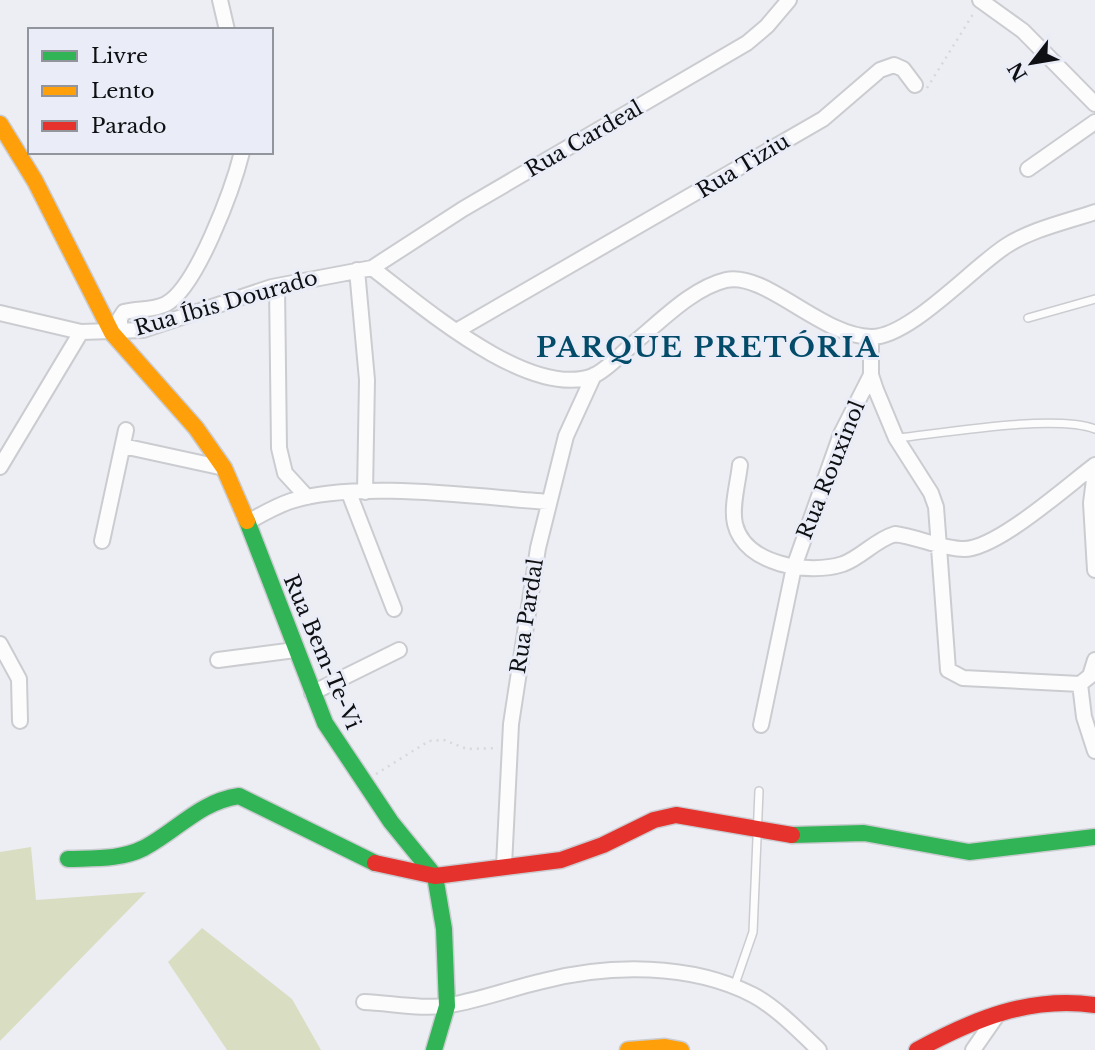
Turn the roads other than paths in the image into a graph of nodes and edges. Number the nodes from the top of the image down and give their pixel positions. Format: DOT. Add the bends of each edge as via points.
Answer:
graph roads {
  1 [pos="220,0"];
  2 [pos="789,0"];
  3 [pos="981,0"];
  4 [pos="227,28"];
  5 [pos="915,85"];
  6 [pos="1095,104"];
  7 [pos="1095,122"];
  8 [pos="0,124"];
  9 [pos="241,154"];
  10 [pos="1028,169"];
  11 [pos="1095,212"];
  12 [pos="364,269"];
  13 [pos="277,286"];
  14 [pos="1095,299"];
  15 [pos="0,313"];
  16 [pos="1028,318"];
  17 [pos="458,330"];
  18 [pos="81,332"];
  19 [pos="116,332"];
  20 [pos="871,337"];
  21 [pos="594,375"];
  22 [pos="871,375"];
  23 [pos="1095,429"];
  24 [pos="126,430"];
  25 [pos="895,438"];
  26 [pos="122,446"];
  27 [pos="740,465"];
  28 [pos="1095,465"];
  29 [pos="0,467"];
  30 [pos="223,468"];
  31 [pos="1095,472"];
  32 [pos="365,492"];
  33 [pos="349,493"];
  34 [pos="307,498"];
  35 [pos="548,502"];
  36 [pos="248,522"];
  37 [pos="102,541"];
  38 [pos="938,542"];
  39 [pos="794,567"];
  40 [pos="1095,570"];
  41 [pos="394,609"];
  42 [pos="0,644"];
  43 [pos="295,650"];
  44 [pos="400,650"];
  45 [pos="218,660"];
  46 [pos="1095,660"];
  47 [pos="1080,684"];
  48 [pos="312,693"];
  49 [pos="20,721"];
  50 [pos="761,725"];
  51 [pos="1095,751"];
  52 [pos="759,791"];
  53 [pos="758,832"];
  54 [pos="1095,837"];
  55 [pos="68,859"];
  56 [pos="504,866"];
  57 [pos="435,876"];
  58 [pos="734,988"];
  59 [pos="364,1002"];
  60 [pos="1095,1005"];
  61 [pos="447,1006"];
  62 [pos="998,1014"];
  63 [pos="434,1050"];
  64 [pos="628,1050"];
  65 [pos="681,1050"];
  66 [pos="819,1050"];
  67 [pos="917,1050"];
  68 [pos="973,1050"];
  1 -- 4 [label="street"];
  2 -- 12 [label="street, Rua Cardeal" via="747,43"];
  3 -- 6 [label="street" via="1023,31"];
  5 -- 17 [label="street, Rua Tiziu" via="894,65 880,70 823,119"];
  7 -- 10 [label="street"];
  8 -- 19 [label="street, Rua Bem-Te-Vi"];
  9 -- 19 [label="street" via="187,285 167,303 124,312"];
  11 -- 20 [label="street" via="1008,244 908,323"];
  12 -- 13 [label="street, Rua Íbis Dourado"];
  12 -- 17 [label="street"];
  12 -- 32 [label="street"];
  13 -- 19 [label="street, Rua Íbis Dourado" via="143,330"];
  13 -- 34 [label="street" via="279,448 285,473"];
  14 -- 16 [label="lane"];
  15 -- 18 [label="street, Rua Íbis Dourado"];
  17 -- 21 [label="street" via="507,363 534,374 554,380"];
  18 -- 19 [label="street, Rua Íbis Dourado"];
  18 -- 29 [label="street"];
  19 -- 30 [label="street, Rua Bem-Te-Vi" via="196,428"];
  20 -- 21 [label="street" via="834,328 755,283 727,280 678,308"];
  20 -- 22 [label="street"];
  21 -- 35 [label="street, Rua Pardal" via="566,436"];
  22 -- 25 [label="street"];
  22 -- 39 [label="street, Rua Rouxinol" via="841,434"];
  23 -- 25 [label="lane" via="1032,425"];
  24 -- 26 [label="street"];
  25 -- 38 [label="street" via="931,493"];
  26 -- 30 [label="street"];
  26 -- 37 [label="street"];
  27 -- 39 [label="street" via="735,510 738,532 752,549"];
  28 -- 38 [label="street" via="990,541 962,549"];
  30 -- 36 [label="street, Rua Bem-Te-Vi"];
  31 -- 40 [label="street" via="1091,503"];
  32 -- 33 [label="street"];
  32 -- 35 [label="street"];
  33 -- 34 [label="street"];
  33 -- 41 [label="street"];
  34 -- 36 [label="street"];
  35 -- 56 [label="street, Rua Pardal" via="509,748"];
  36 -- 43 [label="street, Rua Bem-Te-Vi"];
  38 -- 39 [label="street" via="895,534 842,564"];
  38 -- 47 [label="street" via="946,665 952,674"];
  39 -- 50 [label="street, Rua Rouxinol"];
  42 -- 49 [label="street" via="19,679"];
  43 -- 45 [label="street"];
  43 -- 48 [label="street, Rua Bem-Te-Vi"];
  44 -- 48 [label="street"];
  46 -- 47 [label="street" via="1090,676"];
  47 -- 51 [label="street" via="1084,718"];
  48 -- 57 [label="street, Rua Bem-Te-Vi" via="325,723 363,781"];
  52 -- 53 [label="lane"];
  53 -- 54 [label="street" via="864,833 984,852"];
  53 -- 56 [label="street" via="676,815 561,860"];
  53 -- 58 [label="lane" via="753,932"];
  55 -- 57 [label="street" via="129,854 203,805 230,796 257,802 393,869"];
  56 -- 57 [label="street"];
  57 -- 61 [label="street" via="444,929"];
  58 -- 61 [label="street" via="677,973 628,969 545,980"];
  58 -- 66 [label="street" via="755,996"];
  59 -- 61 [label="street"];
  60 -- 62 [label="street" via="1053,1000"];
  61 -- 63 [label="street"];
  62 -- 67 [label="street" via="952,1030"];
  62 -- 68 [label="street"];
  64 -- 65 [label="street"];
}
